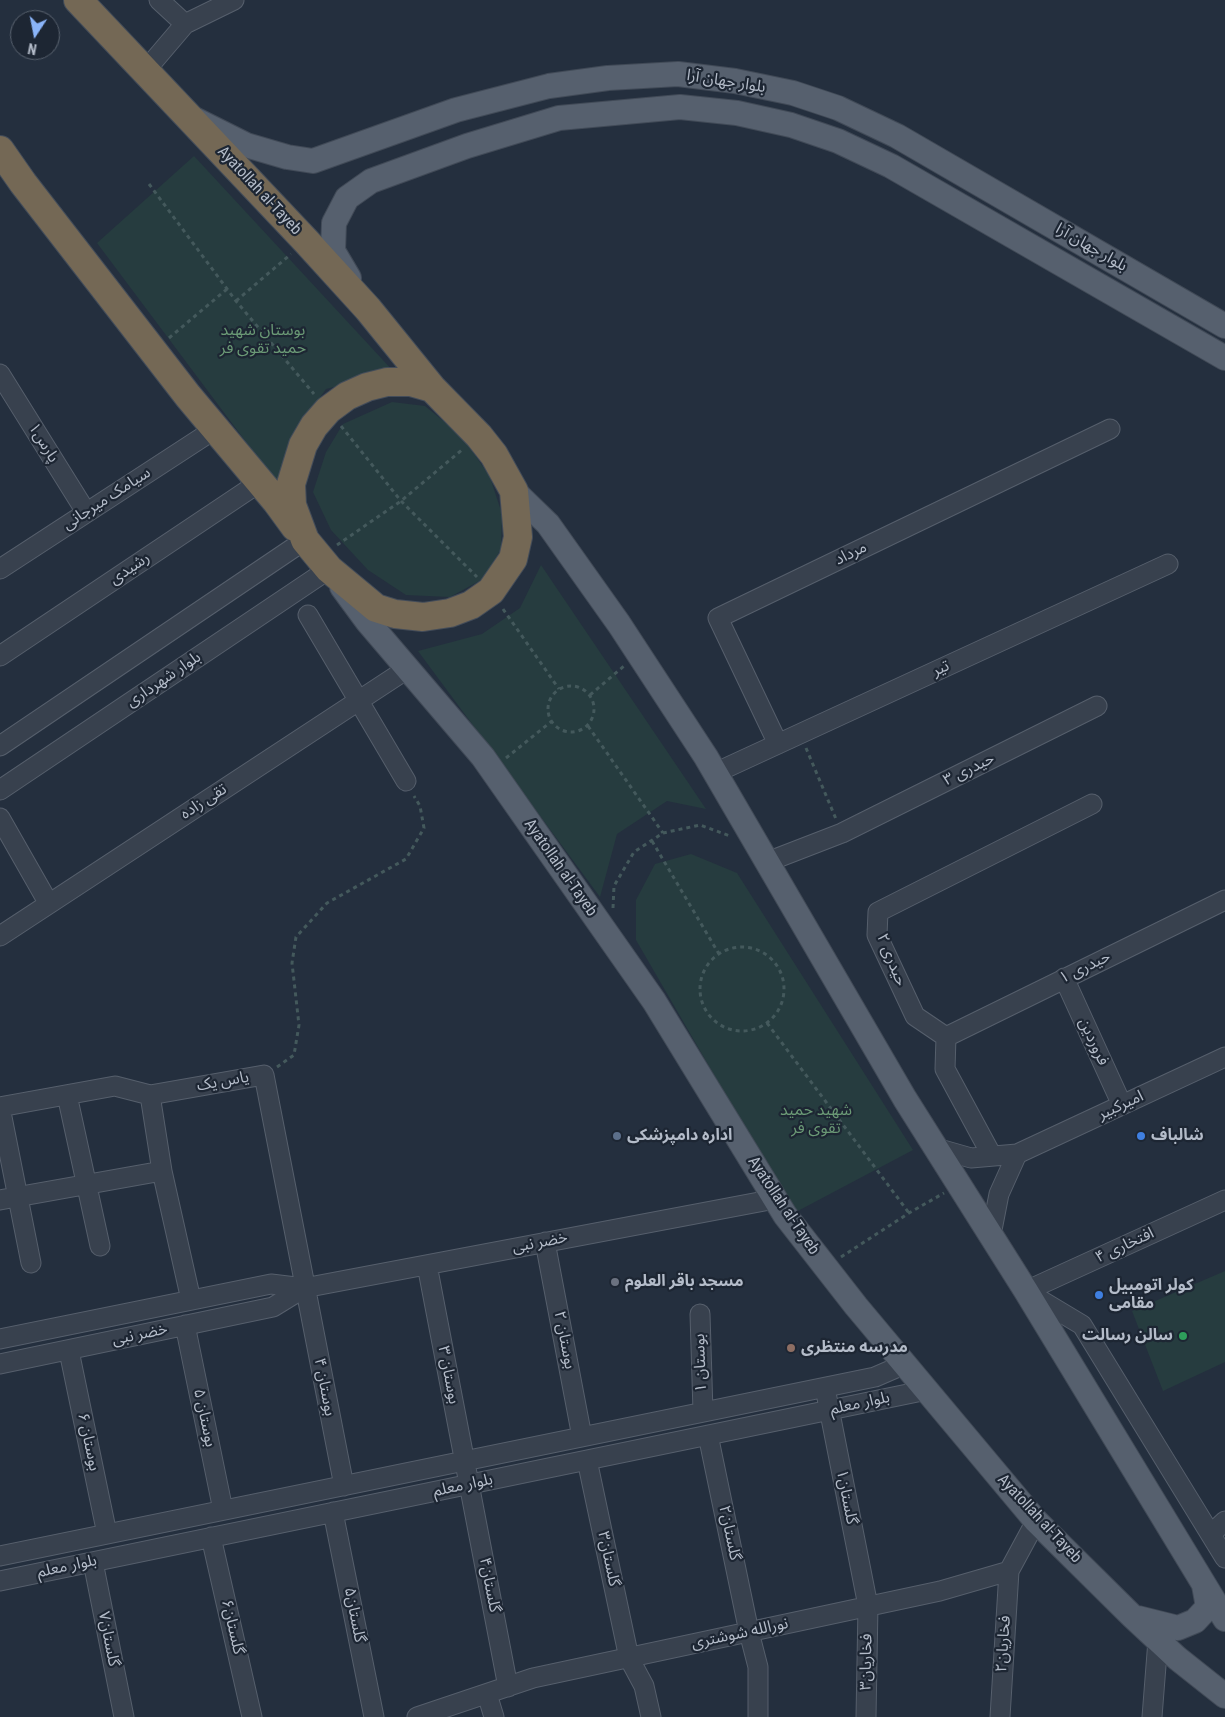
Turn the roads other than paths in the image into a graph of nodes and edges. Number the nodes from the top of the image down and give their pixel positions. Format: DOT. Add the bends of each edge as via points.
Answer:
graph roads {
  1 [pos="78,0"];
  2 [pos="158,0"];
  3 [pos="234,0"];
  4 [pos="185,24"];
  5 [pos="145,71"];
  6 [pos="189,117"];
  7 [pos="0,150"];
  8 [pos="368,309"];
  9 [pos="1225,326"];
  10 [pos="1225,358"];
  11 [pos="0,374"];
  12 [pos="432,388"];
  13 [pos="215,429"];
  14 [pos="1110,429"];
  15 [pos="260,482"];
  16 [pos="514,492"];
  17 [pos="86,512"];
  18 [pos="318,556"];
  19 [pos="1168,564"];
  20 [pos="0,569"];
  21 [pos="308,615"];
  22 [pos="0,656"];
  23 [pos="407,669"];
  24 [pos="358,701"];
  25 [pos="1097,706"];
  26 [pos="778,744"];
  27 [pos="0,746"];
  28 [pos="715,773"];
  29 [pos="406,781"];
  30 [pos="0,790"];
  31 [pos="1092,804"];
  32 [pos="0,818"];
  33 [pos="763,854"];
  34 [pos="1225,900"];
  35 [pos="49,904"];
  36 [pos="0,936"];
  37 [pos="1064,978"];
  38 [pos="946,1036"];
  39 [pos="1225,1057"];
  40 [pos="68,1095"];
  41 [pos="150,1095"];
  42 [pos="1122,1105"];
  43 [pos="0,1107"];
  44 [pos="936,1148"];
  45 [pos="1017,1154"];
  46 [pos="992,1156"];
  47 [pos="162,1171"];
  48 [pos="87,1184"];
  49 [pos="9,1198"];
  50 [pos="775,1199"];
  51 [pos="1225,1200"];
  52 [pos="991,1235"];
  53 [pos="545,1242"];
  54 [pos="100,1246"];
  55 [pos="32,1262"];
  56 [pos="427,1265"];
  57 [pos="304,1288"];
  58 [pos="1026,1291"];
  59 [pos="191,1300"];
  60 [pos="700,1314"];
  61 [pos="185,1325"];
  62 [pos="0,1339"];
  63 [pos="68,1351"];
  64 [pos="0,1364"];
  65 [pos="905,1364"];
  66 [pos="825,1387"];
  67 [pos="927,1390"];
  68 [pos="830,1410"];
  69 [pos="703,1412"];
  70 [pos="708,1435"];
  71 [pos="582,1437"];
  72 [pos="587,1460"];
  73 [pos="465,1461"];
  74 [pos="469,1484"];
  75 [pos="344,1486"];
  76 [pos="224,1510"];
  77 [pos="333,1512"];
  78 [pos="1036,1521"];
  79 [pos="1225,1521"];
  80 [pos="107,1534"];
  81 [pos="1211,1534"];
  82 [pos="211,1538"];
  83 [pos="0,1556"];
  84 [pos="1225,1558"];
  85 [pos="93,1562"];
  86 [pos="1009,1571"];
  87 [pos="0,1581"];
  88 [pos="1204,1585"];
  89 [pos="868,1606"];
  90 [pos="1132,1616"];
  91 [pos="1225,1619"];
  92 [pos="749,1632"];
  93 [pos="1158,1640"];
  94 [pos="629,1658"];
  95 [pos="508,1686"];
  96 [pos="487,1694"];
  97 [pos="1225,1696"];
  98 [pos="124,1717"];
  99 [pos="252,1717"];
  100 [pos="374,1717"];
  101 [pos="417,1717"];
  102 [pos="494,1717"];
  103 [pos="651,1717"];
  104 [pos="758,1717"];
  105 [pos="866,1717"];
  106 [pos="1000,1717"];
  107 [pos="1152,1717"];
  1 -- 5 [label="highway, Ayatollah al-Tayeb"];
  2 -- 4 [label="street"];
  3 -- 4 [label="street"];
  4 -- 5 [label="street"];
  5 -- 6 [label="highway, Ayatollah al-Tayeb"];
  6 -- 8 [label="highway, Ayatollah al-Tayeb"];
  6 -- 9 [label="main road, بلوار جهان آرا" via="246,145 313,161 456,110 549,86 608,78 678,74 735,81 793,93 838,108 897,136"];
  7 -- 13 [label="highway, Ayatollah al-Tayeb"];
  8 -- 10 [label="main road, بلوار جهان آرا" via="333,251 334,223 347,198 371,181 466,146 559,118 680,107 737,113 791,125 838,141 891,166"];
  8 -- 12 [label="highway, Ayatollah al-Tayeb"];
  11 -- 17 [label="street, پارس۱"];
  12 -- 16 [label="highway, Ayatollah al-Tayeb" via="494,455"];
  12 -- 18 [label="highway" via="411,382 387,382 367,387 346,396 314,426 303,444 291,484 292,505"];
  13 -- 15 [label="highway, Ayatollah al-Tayeb"];
  13 -- 17 [label="street, سیامک میرجانی"];
  14 -- 26 [label="street, مرداد" via="718,618"];
  15 -- 18 [label="highway, Ayatollah al-Tayeb"];
  15 -- 22 [label="street, رشیدی"];
  16 -- 18 [label="highway" via="518,537 513,559 491,591 471,605 450,613 423,617 376,608"];
  16 -- 28 [label="main road" via="548,524"];
  17 -- 20 [label="street, سیامک میرجانی"];
  18 -- 23 [label="main road, Ayatollah al-Tayeb"];
  18 -- 27 [label="street"];
  18 -- 30 [label="street, بلوار شهرداری"];
  19 -- 26 [label="street, تیر"];
  21 -- 24 [label="street"];
  23 -- 24 [label="street, تقی زاده"];
  23 -- 50 [label="main road, Ayatollah al-Tayeb" via="483,757 654,1001"];
  24 -- 29 [label="street"];
  24 -- 35 [label="street, تقی زاده"];
  25 -- 33 [label="street, حیدری ۳" via="842,833"];
  26 -- 28 [label="street, تیر"];
  28 -- 33 [label="main road"];
  31 -- 38 [label="street, حیدری ۲" via="878,912 878,935 914,1016"];
  32 -- 35 [label="street"];
  33 -- 44 [label="main road"];
  34 -- 37 [label="street, حیدری ۱"];
  35 -- 36 [label="street, تقی زاده"];
  37 -- 38 [label="street, حیدری ۱"];
  37 -- 42 [label="street, فروردین"];
  38 -- 46 [label="street" via="945,1069"];
  39 -- 42 [label="street, امیرکبیر"];
  40 -- 41 [label="street, یاس یک" via="115,1086"];
  40 -- 43 [label="street, یاس یک"];
  40 -- 48 [label="street"];
  41 -- 47 [label="street"];
  41 -- 57 [label="street, یاس یک" via="264,1075"];
  42 -- 45 [label="street, امیرکبیر"];
  43 -- 49 [label="street"];
  44 -- 46 [label="street" via="971,1158"];
  44 -- 52 [label="main road"];
  45 -- 46 [label="street"];
  45 -- 52 [label="street" via="999,1194"];
  47 -- 48 [label="street"];
  47 -- 59 [label="street"];
  48 -- 49 [label="street"];
  48 -- 54 [label="street"];
  49 -- 55 [label="street"];
  50 -- 53 [label="street, خضر نبی"];
  50 -- 65 [label="main road, Ayatollah al-Tayeb"];
  51 -- 58 [label="street, افتخاری ۴"];
  52 -- 58 [label="main road"];
  53 -- 56 [label="street, خضر نبی"];
  53 -- 71 [label="street, بوستان ۲"];
  56 -- 57 [label="street, خضر نبی"];
  56 -- 73 [label="street, بوستان ۳"];
  57 -- 59 [label="street, خضر نبی" via="271,1284"];
  57 -- 61 [label="street, خضر نبی" via="273,1307"];
  57 -- 75 [label="street, بوستان ۴"];
  58 -- 81 [label="street" via="1082,1325"];
  58 -- 88 [label="main road"];
  59 -- 62 [label="street, خضر نبی"];
  60 -- 69 [label="street, بوستان ۱"];
  61 -- 63 [label="street, خضر نبی"];
  61 -- 76 [label="street, بوستان ۵"];
  63 -- 64 [label="street, خضر نبی"];
  63 -- 80 [label="street, بوستان ۶"];
  65 -- 66 [label="street, بلوار معلم" via="875,1377"];
  65 -- 67 [label="main road, Ayatollah al-Tayeb"];
  66 -- 68 [label="street, گلستان۱"];
  66 -- 69 [label="street, بلوار معلم"];
  67 -- 68 [label="street, بلوار معلم"];
  67 -- 78 [label="main road, Ayatollah al-Tayeb"];
  68 -- 70 [label="street, بلوار معلم"];
  68 -- 89 [label="street, گلستان۱"];
  69 -- 71 [label="street, بلوار معلم"];
  70 -- 72 [label="street, بلوار معلم"];
  70 -- 92 [label="street, گلستان۲"];
  71 -- 73 [label="street, بلوار معلم"];
  72 -- 74 [label="street, بلوار معلم"];
  72 -- 94 [label="street, گلستان۳"];
  73 -- 74 [label="street, بوستان ۳"];
  73 -- 75 [label="street, بلوار معلم"];
  74 -- 77 [label="street, بلوار معلم"];
  74 -- 95 [label="street, گلستان۴"];
  75 -- 76 [label="street, بلوار معلم"];
  76 -- 80 [label="street, بلوار معلم"];
  77 -- 82 [label="street, بلوار معلم"];
  77 -- 100 [label="street, گلستان۵"];
  78 -- 86 [label="street"];
  78 -- 90 [label="main road, Ayatollah al-Tayeb"];
  79 -- 81 [label="street"];
  80 -- 83 [label="street, بلوار معلم"];
  81 -- 84 [label="street"];
  82 -- 85 [label="street, بلوار معلم"];
  82 -- 99 [label="street, گلستان۶"];
  85 -- 87 [label="street, بلوار معلم"];
  85 -- 98 [label="street, گلستان۷"];
  86 -- 89 [label="street, نورالله شوشتری" via="940,1591"];
  86 -- 106 [label="street, فخاریان۲"];
  88 -- 90 [label="main road" via="1208,1607 1195,1621 1178,1628"];
  88 -- 91 [label="main road"];
  89 -- 92 [label="street, نورالله شوشتری"];
  89 -- 105 [label="street, فخاریان۳"];
  90 -- 93 [label="main road, Ayatollah al-Tayeb"];
  92 -- 94 [label="street, نورالله شوشتری"];
  92 -- 104 [label="street, گلستان۲" via="758,1667"];
  93 -- 97 [label="main road, Ayatollah al-Tayeb"];
  93 -- 107 [label="street"];
  94 -- 95 [label="street, نورالله شوشتری"];
  94 -- 103 [label="street, گلستان۳" via="644,1686"];
  95 -- 96 [label="street, نورالله شوشتری"];
  96 -- 101 [label="street, نورالله شوشتری"];
  96 -- 102 [label="street"];
}
